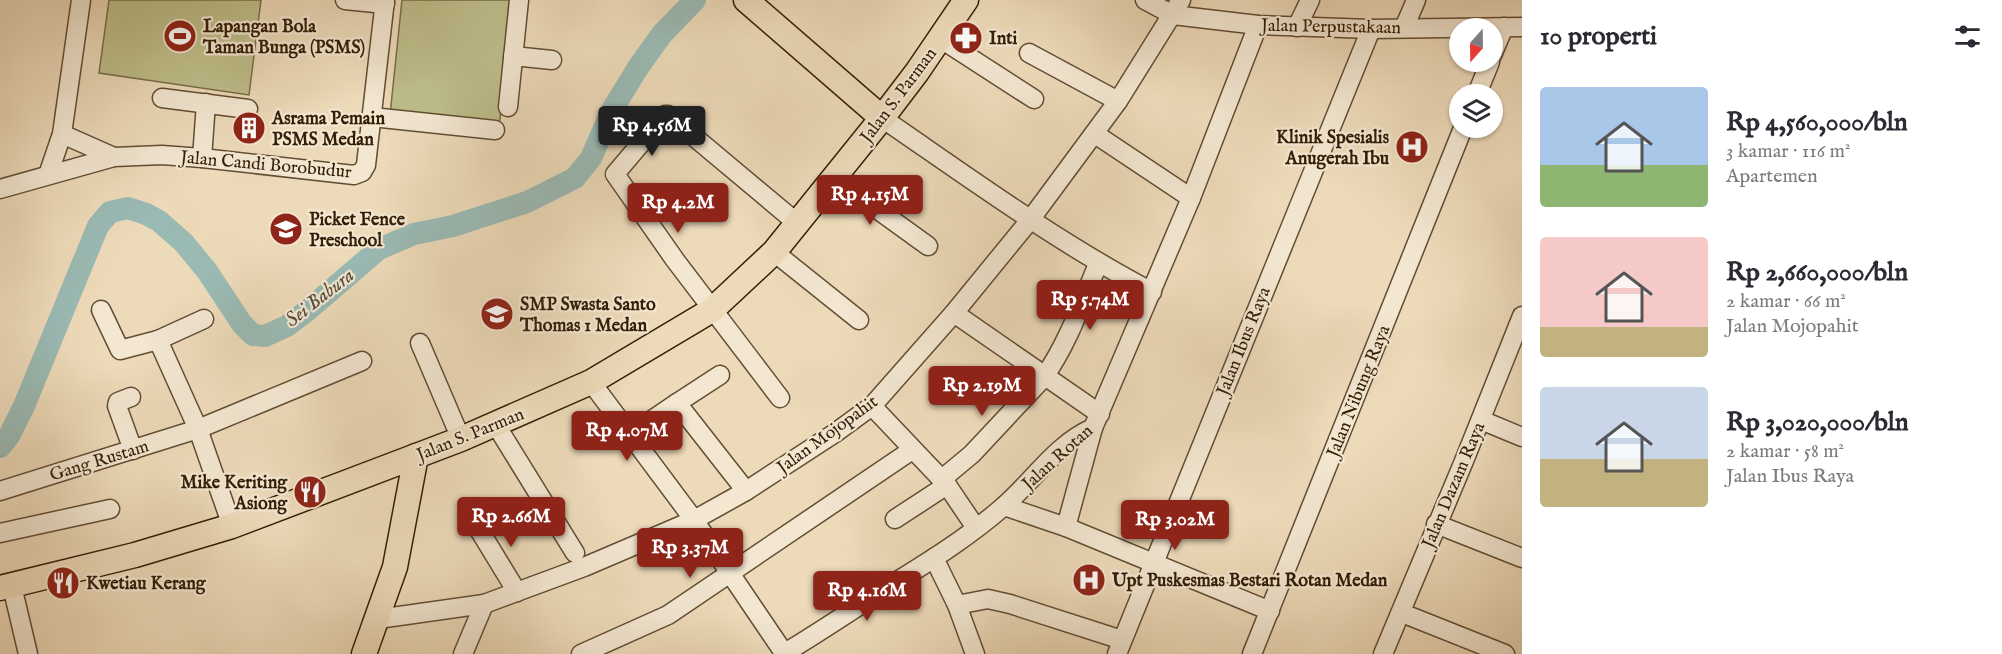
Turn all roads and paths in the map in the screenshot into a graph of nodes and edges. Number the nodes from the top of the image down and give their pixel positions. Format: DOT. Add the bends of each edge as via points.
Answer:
graph roads {
  1 [pos="81,0"];
  2 [pos="345,0"];
  3 [pos="519,0"];
  4 [pos="746,0"];
  5 [pos="966,0"];
  6 [pos="1145,0"];
  7 [pos="1310,0"];
  8 [pos="1416,0"];
  9 [pos="385,2"];
  10 [pos="1177,8"];
  11 [pos="1258,25"];
  12 [pos="1297,27"];
  13 [pos="1513,27"];
  14 [pos="1404,28"];
  15 [pos="1371,29"];
  16 [pos="941,39"];
  17 [pos="1503,40"];
  18 [pos="1029,53"];
  19 [pos="513,56"];
  20 [pos="552,60"];
  21 [pos="162,98"];
  22 [pos="1034,99"];
  23 [pos="1118,101"];
  24 [pos="206,102"];
  25 [pos="508,107"];
  26 [pos="248,109"];
  27 [pos="372,117"];
  28 [pos="882,118"];
  29 [pos="495,130"];
  30 [pos="62,134"];
  31 [pos="1095,134"];
  32 [pos="1459,138"];
  33 [pos="114,157"];
  34 [pos="202,158"];
  35 [pos="48,175"];
  36 [pos="834,178"];
  37 [pos="0,189"];
  38 [pos="1191,198"];
  39 [pos="1030,220"];
  40 [pos="797,223"];
  41 [pos="928,246"];
  42 [pos="774,252"];
  43 [pos="1098,264"];
  44 [pos="1152,292"];
  45 [pos="101,310"];
  46 [pos="711,310"];
  47 [pos="954,313"];
  48 [pos="1522,316"];
  49 [pos="204,319"];
  50 [pos="859,320"];
  51 [pos="158,340"];
  52 [pos="420,343"];
  53 [pos="362,361"];
  54 [pos="720,375"];
  55 [pos="1044,377"];
  56 [pos="591,382"];
  57 [pos="131,397"];
  58 [pos="780,398"];
  59 [pos="677,403"];
  60 [pos="872,406"];
  61 [pos="1481,420"];
  62 [pos="1096,421"];
  63 [pos="496,425"];
  64 [pos="198,429"];
  65 [pos="630,435"];
  66 [pos="1522,437"];
  67 [pos="461,439"];
  68 [pos="133,450"];
  69 [pos="912,450"];
  70 [pos="416,456"];
  71 [pos="944,482"];
  72 [pos="0,491"];
  73 [pos="746,491"];
  74 [pos="1004,506"];
  75 [pos="110,509"];
  76 [pos="229,518"];
  77 [pos="895,519"];
  78 [pos="694,520"];
  79 [pos="474,523"];
  80 [pos="1437,524"];
  81 [pos="1066,526"];
  82 [pos="976,528"];
  83 [pos="0,533"];
  84 [pos="575,553"];
  85 [pos="934,558"];
  86 [pos="1522,558"];
  87 [pos="1153,562"];
  88 [pos="731,574"];
  89 [pos="6,587"];
  90 [pos="517,592"];
  91 [pos="484,604"];
  92 [pos="957,605"];
  93 [pos="1270,611"];
  94 [pos="1402,613"];
  95 [pos="378,619"];
  96 [pos="1120,647"];
  97 [pos="1257,653"];
  98 [pos="28,654"];
  99 [pos="364,654"];
  100 [pos="463,654"];
  101 [pos="581,654"];
  102 [pos="784,654"];
  103 [pos="975,654"];
  104 [pos="1383,654"];
  105 [pos="1505,654"];
  1 -- 30 [label="street"];
  2 -- 9 [label="street"];
  3 -- 19 [label="street"];
  4 -- 28 [label="main road"];
  5 -- 16 [label="main road, Jalan S. Parman"];
  6 -- 10 [label="street, Jalan Perpustakaan"];
  7 -- 12 [label="street"];
  8 -- 14 [label="street"];
  9 -- 27 [label="street, Jalan Candi Borobudur"];
  10 -- 11 [label="street, Jalan Perpustakaan"];
  10 -- 23 [label="street, Jalan Mojopahit"];
  11 -- 12 [label="street, Jalan Perpustakaan"];
  11 -- 38 [label="street, Jalan Rotan"];
  12 -- 15 [label="street, Jalan Perpustakaan"];
  13 -- 14 [label="street, Jalan Perpustakaan"];
  13 -- 17 [label="street"];
  14 -- 15 [label="street, Jalan Perpustakaan"];
  15 -- 87 [label="street, Jalan Ibus Raya"];
  16 -- 22 [label="street"];
  16 -- 28 [label="main road, Jalan S. Parman"];
  18 -- 23 [label="street"];
  19 -- 20 [label="street"];
  19 -- 25 [label="street"];
  21 -- 24 [label="street"];
  23 -- 31 [label="street, Jalan Mojopahit"];
  24 -- 26 [label="street"];
  24 -- 34 [label="street"];
  27 -- 29 [label="street"];
  27 -- 34 [label="street, Jalan Candi Borobudur" via="366,165 354,175"];
  28 -- 36 [label="main road, Jalan S. Parman"];
  28 -- 39 [label="street"];
  30 -- 33 [label="street"];
  30 -- 35 [label="street"];
  31 -- 38 [label="street"];
  31 -- 39 [label="street, Jalan Mojopahit"];
  32 -- 93 [label="street, Jalan Nibung Raya"];
  33 -- 34 [label="street, Jalan Candi Borobudur"];
  33 -- 35 [label="street, Jalan Candi Borobudur"];
  35 -- 37 [label="street, Jalan Candi Borobudur"];
  36 -- 40 [label="main road, Jalan S. Parman"];
  36 -- 41 [label="street"];
  38 -- 44 [label="street, Jalan Rotan"];
  39 -- 43 [label="street"];
  39 -- 47 [label="street, Jalan Mojopahit"];
  40 -- 42 [label="main road, Jalan S. Parman"];
  40 -- 46 [label="street" via="665,115 616,176"];
  42 -- 46 [label="main road, Jalan S. Parman"];
  42 -- 50 [label="street"];
  43 -- 44 [label="street"];
  43 -- 55 [label="street" via="1074,322"];
  44 -- 62 [label="street, Jalan Rotan"];
  45 -- 51 [label="street" via="118,349"];
  46 -- 56 [label="main road, Jalan S. Parman"];
  46 -- 58 [label="street"];
  47 -- 55 [label="street"];
  47 -- 60 [label="street, Jalan Mojopahit"];
  48 -- 61 [label="street, Jalan Dazam Raya"];
  49 -- 51 [label="street"];
  51 -- 64 [label="street"];
  52 -- 67 [label="street"];
  53 -- 64 [label="street, Gang Rustam"];
  54 -- 59 [label="street"];
  55 -- 62 [label="street"];
  55 -- 71 [label="street"];
  56 -- 63 [label="main road, Jalan S. Parman"];
  56 -- 65 [label="street"];
  57 -- 68 [label="street" via="117,406"];
  59 -- 65 [label="street"];
  59 -- 73 [label="street"];
  60 -- 69 [label="street"];
  60 -- 73 [label="street, Jalan Mojopahit"];
  61 -- 66 [label="street"];
  61 -- 80 [label="street, Jalan Dazam Raya"];
  62 -- 74 [label="street, Jalan Rotan" via="1066,444"];
  62 -- 81 [label="street"];
  63 -- 67 [label="main road, Jalan S. Parman"];
  63 -- 84 [label="street"];
  64 -- 68 [label="street, Gang Rustam"];
  64 -- 76 [label="street"];
  65 -- 78 [label="street"];
  67 -- 70 [label="main road, Jalan S. Parman"];
  68 -- 72 [label="street, Gang Rustam"];
  69 -- 71 [label="street"];
  69 -- 88 [label="street"];
  70 -- 76 [label="main road, Jalan S. Parman"];
  70 -- 95 [label="main road" via="395,567"];
  71 -- 77 [label="street"];
  71 -- 82 [label="street"];
  73 -- 78 [label="street, Jalan Mojopahit"];
  74 -- 81 [label="street"];
  74 -- 82 [label="street, Jalan Rotan"];
  75 -- 83 [label="street"];
  76 -- 89 [label="main road, Jalan S. Parman" via="135,555"];
  78 -- 88 [label="street"];
  78 -- 90 [label="street, Jalan Mojopahit"];
  79 -- 90 [label="street"];
  80 -- 86 [label="street"];
  80 -- 94 [label="street, Jalan Dazam Raya"];
  81 -- 87 [label="street"];
  82 -- 85 [label="street, Jalan Rotan"];
  85 -- 92 [label="street"];
  85 -- 102 [label="street, Jalan Rotan"];
  87 -- 93 [label="street"];
  87 -- 96 [label="street, Jalan Ibus Raya"];
  88 -- 101 [label="street" via="668,615"];
  88 -- 102 [label="street"];
  89 -- 98 [label="street"];
  90 -- 91 [label="street, Jalan Mojopahit"];
  91 -- 95 [label="street, Jalan Mojopahit"];
  91 -- 100 [label="street"];
  92 -- 96 [label="street" via="988,599 1010,604"];
  92 -- 103 [label="street"];
  93 -- 97 [label="street, Jalan Nibung Raya"];
  94 -- 104 [label="street, Jalan Dazam Raya"];
  94 -- 105 [label="street"];
  95 -- 99 [label="main road"];
}
